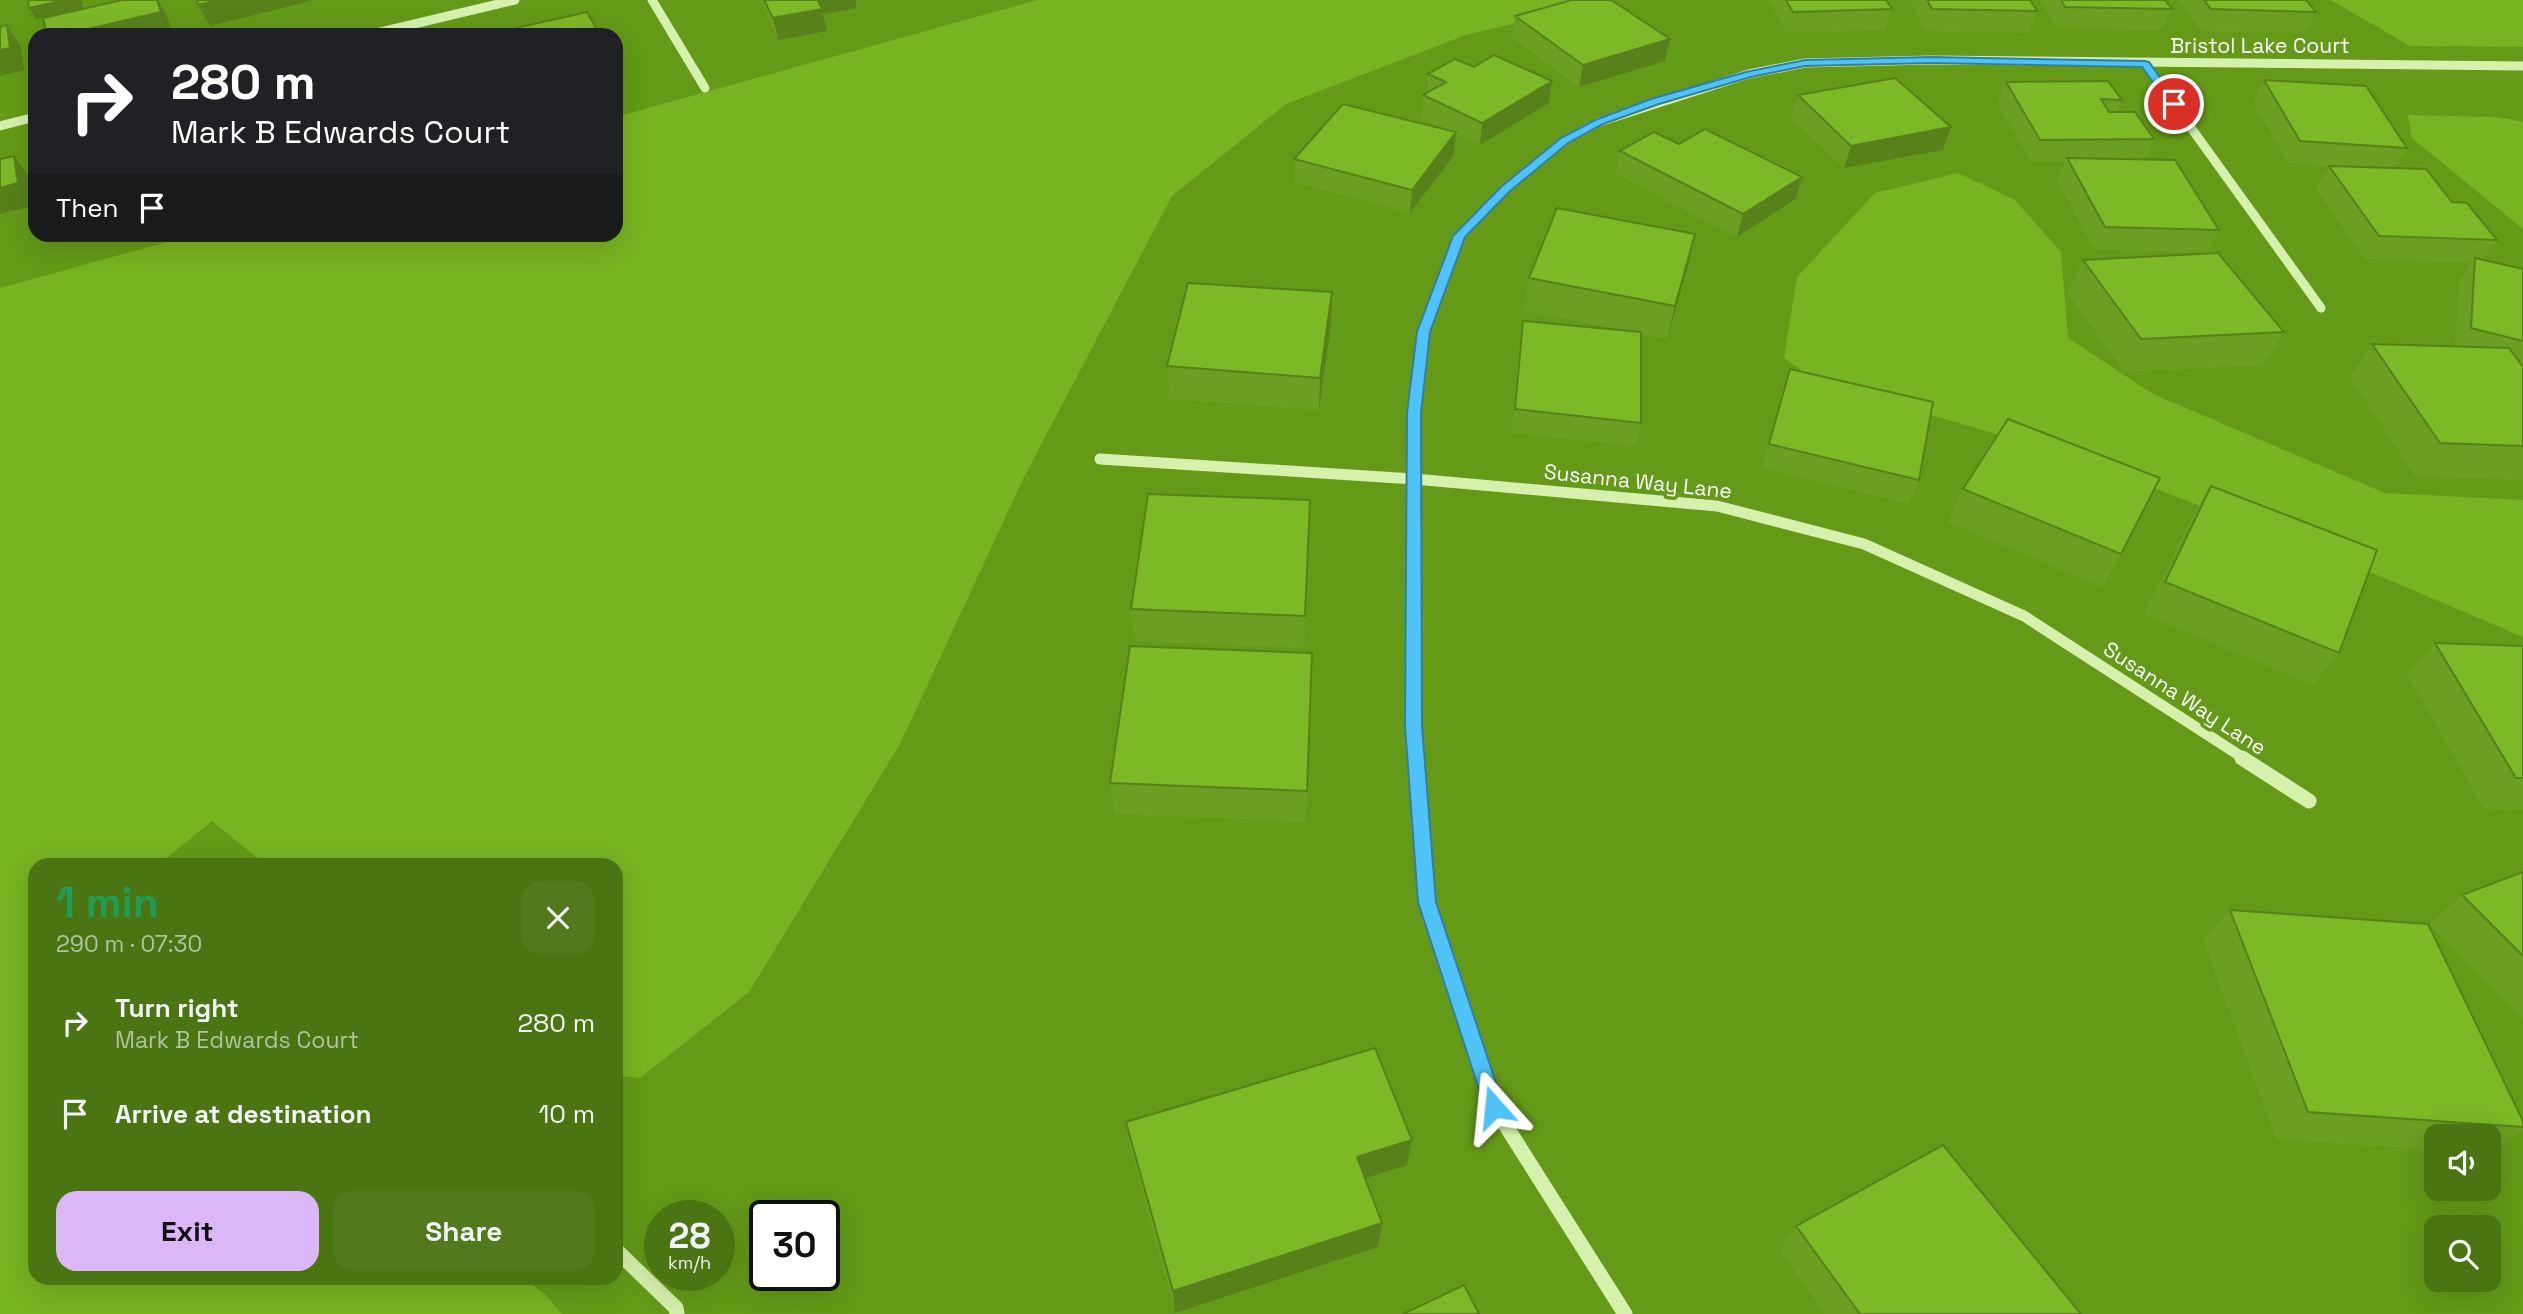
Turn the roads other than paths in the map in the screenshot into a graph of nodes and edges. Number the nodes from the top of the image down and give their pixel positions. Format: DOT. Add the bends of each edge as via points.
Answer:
graph roads {
  1 [pos="515,0"];
  2 [pos="652,0"];
  3 [pos="397,28"];
  4 [pos="2145,64"];
  5 [pos="2523,66"];
  6 [pos="705,88"];
  7 [pos="28,119"];
  8 [pos="0,126"];
  9 [pos="2321,308"];
  10 [pos="1100,459"];
  11 [pos="1414,479"];
  12 [pos="2309,801"];
  13 [pos="623,1257"];
  14 [pos="677,1314"];
  15 [pos="1625,1314"];
  1 -- 3 [label="street"];
  2 -- 6 [label="street"];
  4 -- 5 [label="street, Bristol Lake Court"];
  4 -- 9 [label="street"];
  4 -- 11 [label="street, Bristol Lake Court" via="1805,63 1655,102 1599,122 1564,141 1505,189 1460,236 1424,332 1414,413"];
  7 -- 8 [label="street"];
  10 -- 11 [label="street, Susanna Way Lane"];
  11 -- 12 [label="street, Susanna Way Lane" via="1717,506 1864,544 2024,616"];
  11 -- 15 [label="street, Bristol Lake Court" via="1414,726 1427,902 1494,1107"];
  13 -- 14 [label="street" via="677,1308"];
}
